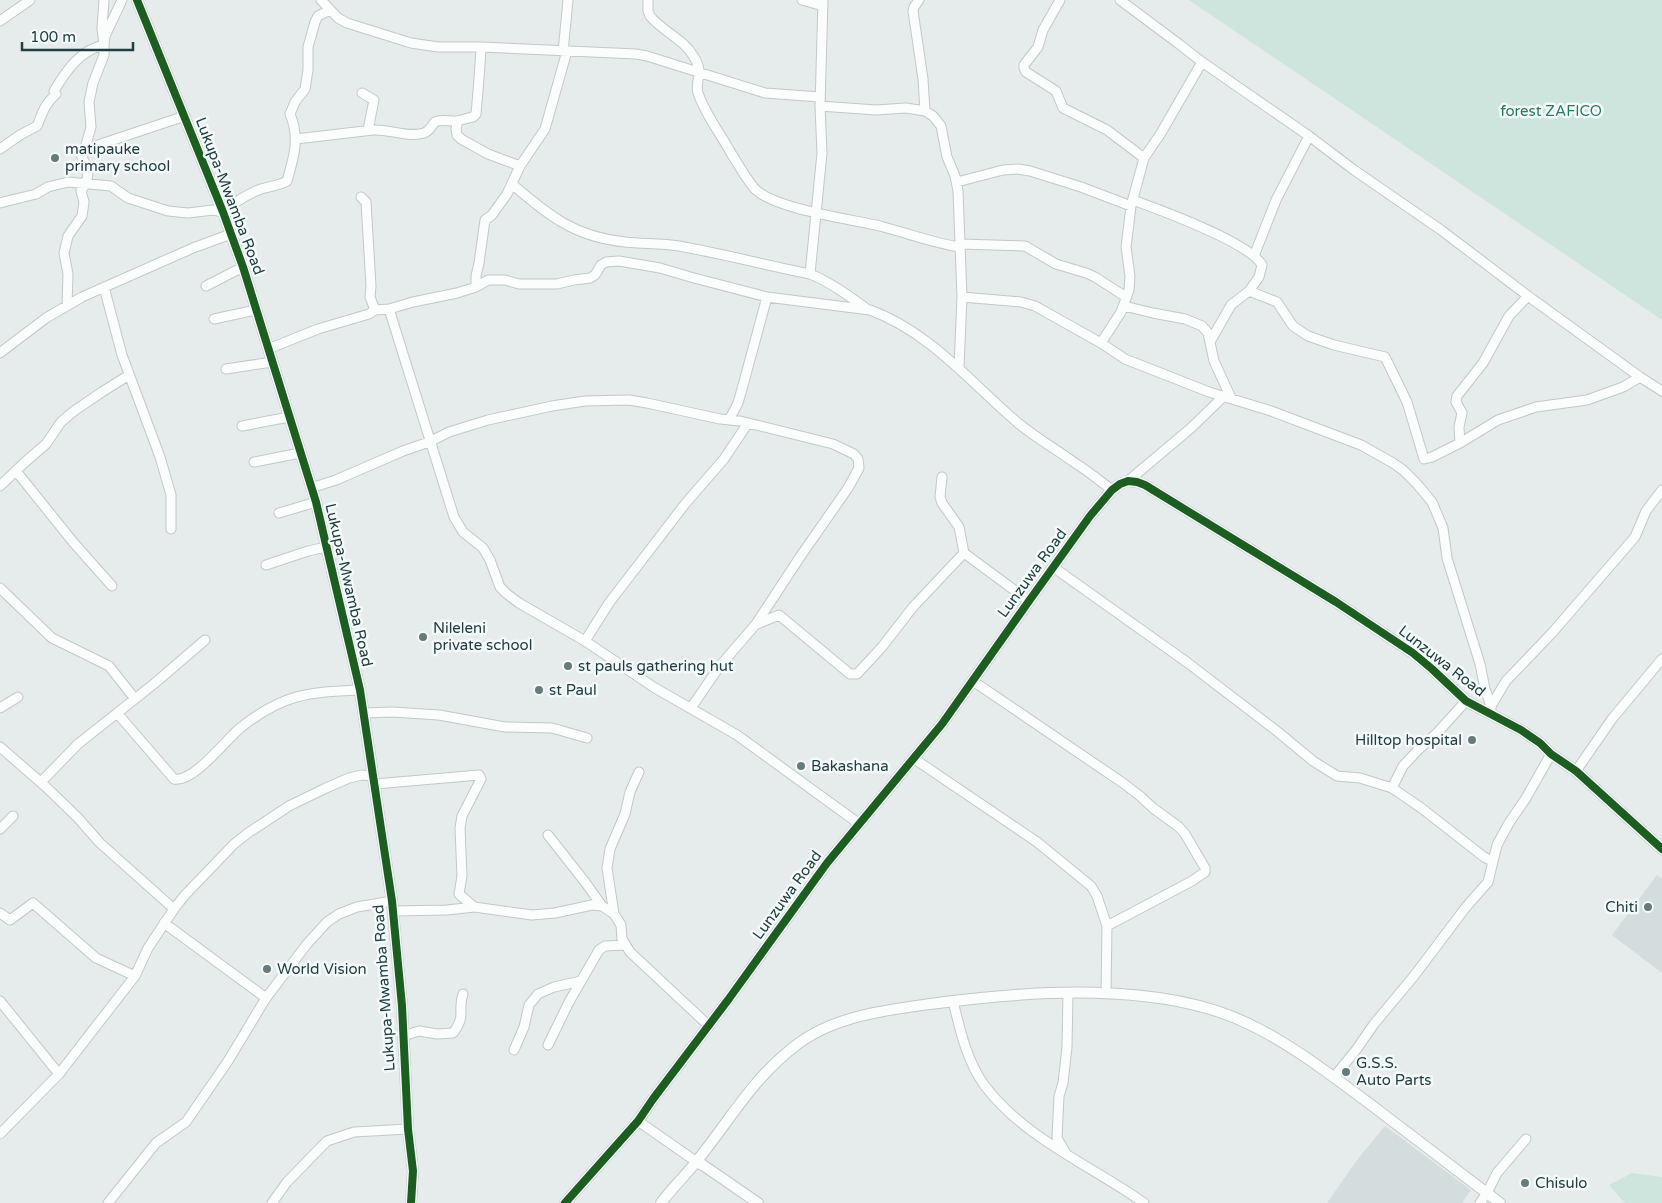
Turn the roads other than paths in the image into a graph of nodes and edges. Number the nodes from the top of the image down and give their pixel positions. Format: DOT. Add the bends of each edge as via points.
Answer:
graph roads {
  1 [pos="30,0"];
  2 [pos="104,0"];
  3 [pos="122,0"];
  4 [pos="137,0"];
  5 [pos="321,0"];
  6 [pos="568,0"];
  7 [pos="648,0"];
  8 [pos="802,0"];
  9 [pos="919,0"];
  10 [pos="1060,0"];
  11 [pos="1120,0"];
  12 [pos="823,3"];
  13 [pos="330,10"];
  14 [pos="0,20"];
  15 [pos="104,46"];
  16 [pos="481,47"];
  17 [pos="565,51"];
  18 [pos="1202,62"];
  19 [pos="700,73"];
  20 [pos="362,93"];
  21 [pos="820,101"];
  22 [pos="925,111"];
  23 [pos="185,116"];
  24 [pos="458,121"];
  25 [pos="368,130"];
  26 [pos="1309,136"];
  27 [pos="296,139"];
  28 [pos="0,149"];
  29 [pos="84,152"];
  30 [pos="1144,158"];
  31 [pos="520,166"];
  32 [pos="957,182"];
  33 [pos="87,183"];
  34 [pos="512,184"];
  35 [pos="361,196"];
  36 [pos="0,203"];
  37 [pos="1132,203"];
  38 [pos="223,212"];
  39 [pos="816,212"];
  40 [pos="231,234"];
  41 [pos="960,246"];
  42 [pos="1254,256"];
  43 [pos="243,267"];
  44 [pos="810,274"];
  45 [pos="206,286"];
  46 [pos="476,286"];
  47 [pos="104,287"];
  48 [pos="1249,291"];
  49 [pos="1528,296"];
  50 [pos="767,297"];
  51 [pos="962,297"];
  52 [pos="1125,301"];
  53 [pos="67,306"];
  54 [pos="389,309"];
  55 [pos="256,310"];
  56 [pos="375,310"];
  57 [pos="870,310"];
  58 [pos="214,319"];
  59 [pos="1210,342"];
  60 [pos="1101,343"];
  61 [pos="268,349"];
  62 [pos="0,353"];
  63 [pos="272,362"];
  64 [pos="959,368"];
  65 [pos="226,369"];
  66 [pos="129,375"];
  67 [pos="1640,377"];
  68 [pos="1662,391"];
  69 [pos="1227,397"];
  70 [pos="289,416"];
  71 [pos="729,420"];
  72 [pos="748,423"];
  73 [pos="242,426"];
  74 [pos="429,442"];
  75 [pos="1460,444"];
  76 [pos="300,453"];
  77 [pos="254,462"];
  78 [pos="16,471"];
  79 [pos="942,477"];
  80 [pos="1128,481"];
  81 [pos="0,486"];
  82 [pos="311,488"];
  83 [pos="1112,490"];
  84 [pos="1662,490"];
  85 [pos="316,502"];
  86 [pos="278,513"];
  87 [pos="171,530"];
  88 [pos="326,547"];
  89 [pos="964,553"];
  90 [pos="266,565"];
  91 [pos="1053,567"];
  92 [pos="112,586"];
  93 [pos="0,588"];
  94 [pos="1029,600"];
  95 [pos="756,624"];
  96 [pos="205,640"];
  97 [pos="585,641"];
  98 [pos="1662,659"];
  99 [pos="973,681"];
  100 [pos="360,690"];
  101 [pos="18,697"];
  102 [pos="135,698"];
  103 [pos="1466,701"];
  104 [pos="0,708"];
  105 [pos="691,708"];
  106 [pos="1491,710"];
  107 [pos="117,713"];
  108 [pos="364,713"];
  109 [pos="587,738"];
  110 [pos="0,747"];
  111 [pos="1551,754"];
  112 [pos="913,758"];
  113 [pos="1576,771"];
  114 [pos="639,772"];
  115 [pos="374,780"];
  116 [pos="41,782"];
  117 [pos="1392,788"];
  118 [pos="13,816"];
  119 [pos="858,823"];
  120 [pos="0,829"];
  121 [pos="548,835"];
  122 [pos="1662,849"];
  123 [pos="1492,861"];
  124 [pos="392,906"];
  125 [pos="602,906"];
  126 [pos="474,907"];
  127 [pos="174,909"];
  128 [pos="0,913"];
  129 [pos="614,914"];
  130 [pos="164,923"];
  131 [pos="1107,926"];
  132 [pos="625,945"];
  133 [pos="135,976"];
  134 [pos="581,980"];
  135 [pos="1068,992"];
  136 [pos="1106,993"];
  137 [pos="463,994"];
  138 [pos="266,998"];
  139 [pos="0,1001"];
  140 [pos="953,1001"];
  141 [pos="708,1025"];
  142 [pos="403,1036"];
  143 [pos="548,1045"];
  144 [pos="514,1050"];
  145 [pos="59,1074"];
  146 [pos="1334,1077"];
  147 [pos="638,1122"];
  148 [pos="408,1129"];
  149 [pos="0,1134"];
  150 [pos="1526,1139"];
  151 [pos="1067,1154"];
  152 [pos="697,1162"];
  153 [pos="1488,1193"];
  154 [pos="108,1203"];
  155 [pos="272,1203"];
  156 [pos="411,1203"];
  157 [pos="566,1203"];
  158 [pos="661,1203"];
  159 [pos="750,1203"];
  160 [pos="758,1203"];
  161 [pos="1144,1203"];
  162 [pos="1480,1203"];
  163 [pos="1500,1203"];
  1 -- 14 [label="street"];
  2 -- 15 [label="street"];
  3 -- 15 [label="street" via="105,36"];
  4 -- 23 [label="street, Lukupa-Mwamba Road"];
  5 -- 13 [label="street"];
  6 -- 17 [label="street"];
  7 -- 19 [label="street" via="650,16 685,45 695,58"];
  8 -- 12 [label="street"];
  9 -- 22 [label="street" via="913,11"];
  10 -- 30 [label="street" via="1038,47 1024,65 1026,72 1056,91 1063,108 1107,130"];
  11 -- 18 [label="street"];
  12 -- 21 [label="street"];
  13 -- 16 [label="street" via="347,23 411,43"];
  13 -- 27 [label="street" via="318,16 315,22 308,47 305,89 290,114"];
  15 -- 28 [label="street" via="96,47 66,71 54,91 56,94 43,109 37,126"];
  15 -- 29 [label="street" via="89,102 91,127"];
  16 -- 17 [label="street"];
  16 -- 24 [label="street" via="476,114 474,118"];
  17 -- 19 [label="street" via="647,56"];
  17 -- 31 [label="street" via="545,129"];
  18 -- 26 [label="street"];
  18 -- 30 [label="street"];
  19 -- 21 [label="street" via="765,93"];
  19 -- 39 [label="street" via="696,84 705,110 754,188 773,200"];
  20 -- 25 [label="street" via="374,100"];
  21 -- 22 [label="street" via="876,110 906,108"];
  21 -- 39 [label="street" via="822,153"];
  22 -- 32 [label="street" via="934,116 941,126 947,157"];
  23 -- 29 [label="street"];
  23 -- 38 [label="street, Lukupa-Mwamba Road"];
  24 -- 25 [label="street" via="441,120 430,130 414,134"];
  24 -- 31 [label="street" via="456,129 461,139"];
  25 -- 27 [label="street"];
  26 -- 42 [label="street" via="1276,200"];
  26 -- 49 [label="street"];
  27 -- 38 [label="street" via="287,182 252,193"];
  29 -- 33 [label="street" via="80,153 88,168"];
  30 -- 37 [label="street"];
  31 -- 34 [label="street"];
  32 -- 37 [label="street" via="1018,169"];
  32 -- 41 [label="street"];
  33 -- 36 [label="street" via="68,182"];
  33 -- 38 [label="street" via="111,186 128,198 168,211"];
  33 -- 53 [label="street" via="81,191 84,202 82,216 68,236 64,253 68,274"];
  34 -- 44 [label="street" via="554,219 589,235 678,246"];
  34 -- 46 [label="street" via="492,215 485,220"];
  35 -- 56 [label="street" via="366,202 370,298"];
  37 -- 42 [label="street" via="1201,227"];
  37 -- 52 [label="street" via="1126,247 1130,276"];
  38 -- 40 [label="street, Lukupa-Mwamba Road"];
  39 -- 41 [label="street"];
  39 -- 44 [label="street"];
  40 -- 43 [label="street, Lukupa-Mwamba Road"];
  40 -- 47 [label="street"];
  41 -- 51 [label="street"];
  41 -- 52 [label="street" via="1025,246 1056,264 1086,272"];
  42 -- 48 [label="street" via="1262,270"];
  43 -- 45 [label="street"];
  43 -- 55 [label="street, Lukupa-Mwamba Road"];
  44 -- 57 [label="street"];
  46 -- 50 [label="street" via="488,280 558,284 590,278 606,262 619,261 660,268"];
  46 -- 54 [label="street"];
  47 -- 53 [label="street"];
  47 -- 66 [label="street"];
  48 -- 59 [label="street" via="1231,305"];
  48 -- 75 [label="street" via="1277,302 1293,326 1308,336 1334,346 1385,357 1407,402 1424,459"];
  49 -- 67 [label="street"];
  49 -- 75 [label="street" via="1509,316 1483,363 1457,396 1456,402 1462,413"];
  50 -- 57 [label="street"];
  50 -- 71 [label="street" via="738,403"];
  51 -- 60 [label="street" via="1035,306"];
  51 -- 64 [label="street"];
  52 -- 59 [label="street" via="1153,313 1196,323 1208,333"];
  52 -- 60 [label="street"];
  53 -- 62 [label="street"];
  54 -- 56 [label="street"];
  54 -- 74 [label="street"];
  55 -- 58 [label="street"];
  55 -- 61 [label="street, Lukupa-Mwamba Road"];
  56 -- 61 [label="street"];
  57 -- 64 [label="street" via="898,322"];
  59 -- 69 [label="street"];
  60 -- 69 [label="street" via="1125,359"];
  61 -- 63 [label="street, Lukupa-Mwamba Road"];
  63 -- 65 [label="street"];
  63 -- 70 [label="street, Lukupa-Mwamba Road"];
  64 -- 83 [label="street" via="1032,434"];
  66 -- 78 [label="street" via="74,411 46,444"];
  66 -- 87 [label="street" via="171,495"];
  67 -- 68 [label="street"];
  67 -- 75 [label="street" via="1588,400 1536,407 1498,420"];
  69 -- 80 [label="street"];
  69 -- 106 [label="street" via="1360,445 1398,466 1424,492 1444,528 1446,558 1480,664"];
  70 -- 73 [label="street"];
  70 -- 76 [label="street, Lukupa-Mwamba Road"];
  71 -- 72 [label="street"];
  71 -- 74 [label="street" via="629,400 585,401 488,420"];
  72 -- 95 [label="street" via="843,448 854,454 859,468"];
  72 -- 97 [label="street" via="724,459 609,603"];
  74 -- 82 [label="street"];
  74 -- 97 [label="street" via="457,524 483,548 500,586 519,603"];
  76 -- 77 [label="street"];
  76 -- 82 [label="street, Lukupa-Mwamba Road"];
  78 -- 81 [label="street"];
  78 -- 92 [label="street"];
  79 -- 89 [label="street" via="940,497 959,527"];
  80 -- 83 [label="street, Lunzuwa Road"];
  80 -- 103 [label="street, Lunzuwa Road" via="1145,485 1352,613 1413,653"];
  82 -- 85 [label="street, Lukupa-Mwamba Road"];
  83 -- 91 [label="street, Lunzuwa Road"];
  84 -- 106 [label="street" via="1646,511 1635,537 1506,681"];
  85 -- 86 [label="street"];
  85 -- 88 [label="street, Lukupa-Mwamba Road"];
  88 -- 90 [label="street"];
  88 -- 100 [label="street, Lukupa-Mwamba Road"];
  89 -- 94 [label="street"];
  89 -- 95 [label="street" via="857,674 850,674 779,616"];
  91 -- 94 [label="street, Lunzuwa Road"];
  91 -- 117 [label="street" via="1188,663 1313,761 1337,776 1360,778"];
  93 -- 102 [label="street" via="52,638 109,666"];
  94 -- 99 [label="street, Lunzuwa Road"];
  95 -- 105 [label="street" via="719,667"];
  96 -- 102 [label="street"];
  97 -- 105 [label="street" via="654,688"];
  98 -- 113 [label="street" via="1612,720"];
  99 -- 112 [label="street, Lunzuwa Road"];
  99 -- 131 [label="street" via="1116,778 1180,827 1205,868 1192,881"];
  100 -- 107 [label="street" via="317,692 284,700 238,730 191,774 179,780 174,779"];
  100 -- 108 [label="street, Lukupa-Mwamba Road"];
  101 -- 104 [label="street"];
  102 -- 107 [label="street"];
  103 -- 106 [label="street, Lunzuwa Road"];
  103 -- 117 [label="street" via="1403,766"];
  105 -- 119 [label="street" via="737,735"];
  106 -- 111 [label="street, Lunzuwa Road" via="1540,742"];
  107 -- 116 [label="street" via="78,744"];
  108 -- 109 [label="street" via="439,715 505,727 552,728"];
  108 -- 115 [label="street, Lukupa-Mwamba Road"];
  110 -- 116 [label="street"];
  111 -- 113 [label="street, Lunzuwa Road"];
  111 -- 123 [label="street" via="1502,835"];
  112 -- 119 [label="street, Lunzuwa Road"];
  112 -- 131 [label="street" via="1081,876 1092,886"];
  113 -- 122 [label="street, Lunzuwa Road"];
  114 -- 129 [label="street" via="610,849 607,868"];
  115 -- 124 [label="street, Lukupa-Mwamba Road"];
  115 -- 126 [label="street" via="480,775 460,828 462,876 459,891"];
  115 -- 127 [label="street" via="362,775 349,778 289,806 229,849"];
  116 -- 127 [label="street" via="100,843"];
  117 -- 123 [label="street"];
  118 -- 120 [label="street"];
  119 -- 141 [label="street, Lunzuwa Road"];
  121 -- 125 [label="street"];
  123 -- 146 [label="street" via="1488,882"];
  124 -- 126 [label="street" via="446,910"];
  124 -- 138 [label="street" via="356,907 327,922"];
  124 -- 142 [label="street, Lukupa-Mwamba Road"];
  125 -- 126 [label="street" via="532,915"];
  125 -- 129 [label="street"];
  127 -- 130 [label="street"];
  128 -- 133 [label="street" via="10,920 33,904 96,958"];
  129 -- 132 [label="street" via="621,925"];
  130 -- 133 [label="street"];
  130 -- 138 [label="street"];
  131 -- 136 [label="street"];
  132 -- 134 [label="street" via="605,946 599,950"];
  132 -- 141 [label="street"];
  133 -- 145 [label="street"];
  134 -- 143 [label="street"];
  134 -- 144 [label="street" via="538,994 529,1005"];
  135 -- 136 [label="street"];
  135 -- 140 [label="street"];
  135 -- 151 [label="street" via="1068,1047 1059,1096 1057,1138"];
  136 -- 146 [label="street" via="1184,1002 1213,1009 1285,1043"];
  137 -- 142 [label="street" via="462,1015 453,1033 419,1031"];
  138 -- 154 [label="street" via="186,1122 156,1143"];
  139 -- 145 [label="street"];
  140 -- 151 [label="street" via="962,1037 985,1086 1012,1116"];
  140 -- 152 [label="street" via="855,1018 834,1024 800,1042 749,1090"];
  141 -- 147 [label="street, Lunzuwa Road"];
  142 -- 148 [label="street, Lukupa-Mwamba Road"];
  145 -- 149 [label="street"];
  146 -- 153 [label="street"];
  147 -- 152 [label="street"];
  147 -- 157 [label="street, Lunzuwa Road"];
  148 -- 155 [label="street" via="354,1132 327,1141"];
  148 -- 156 [label="street, Lukupa-Mwamba Road" via="413,1170"];
  150 -- 153 [label="street" via="1493,1179"];
  151 -- 161 [label="street"];
  152 -- 158 [label="street"];
  152 -- 159 [label="street"];
  152 -- 160 [label="street"];
  153 -- 162 [label="street"];
  153 -- 163 [label="street"];
}
